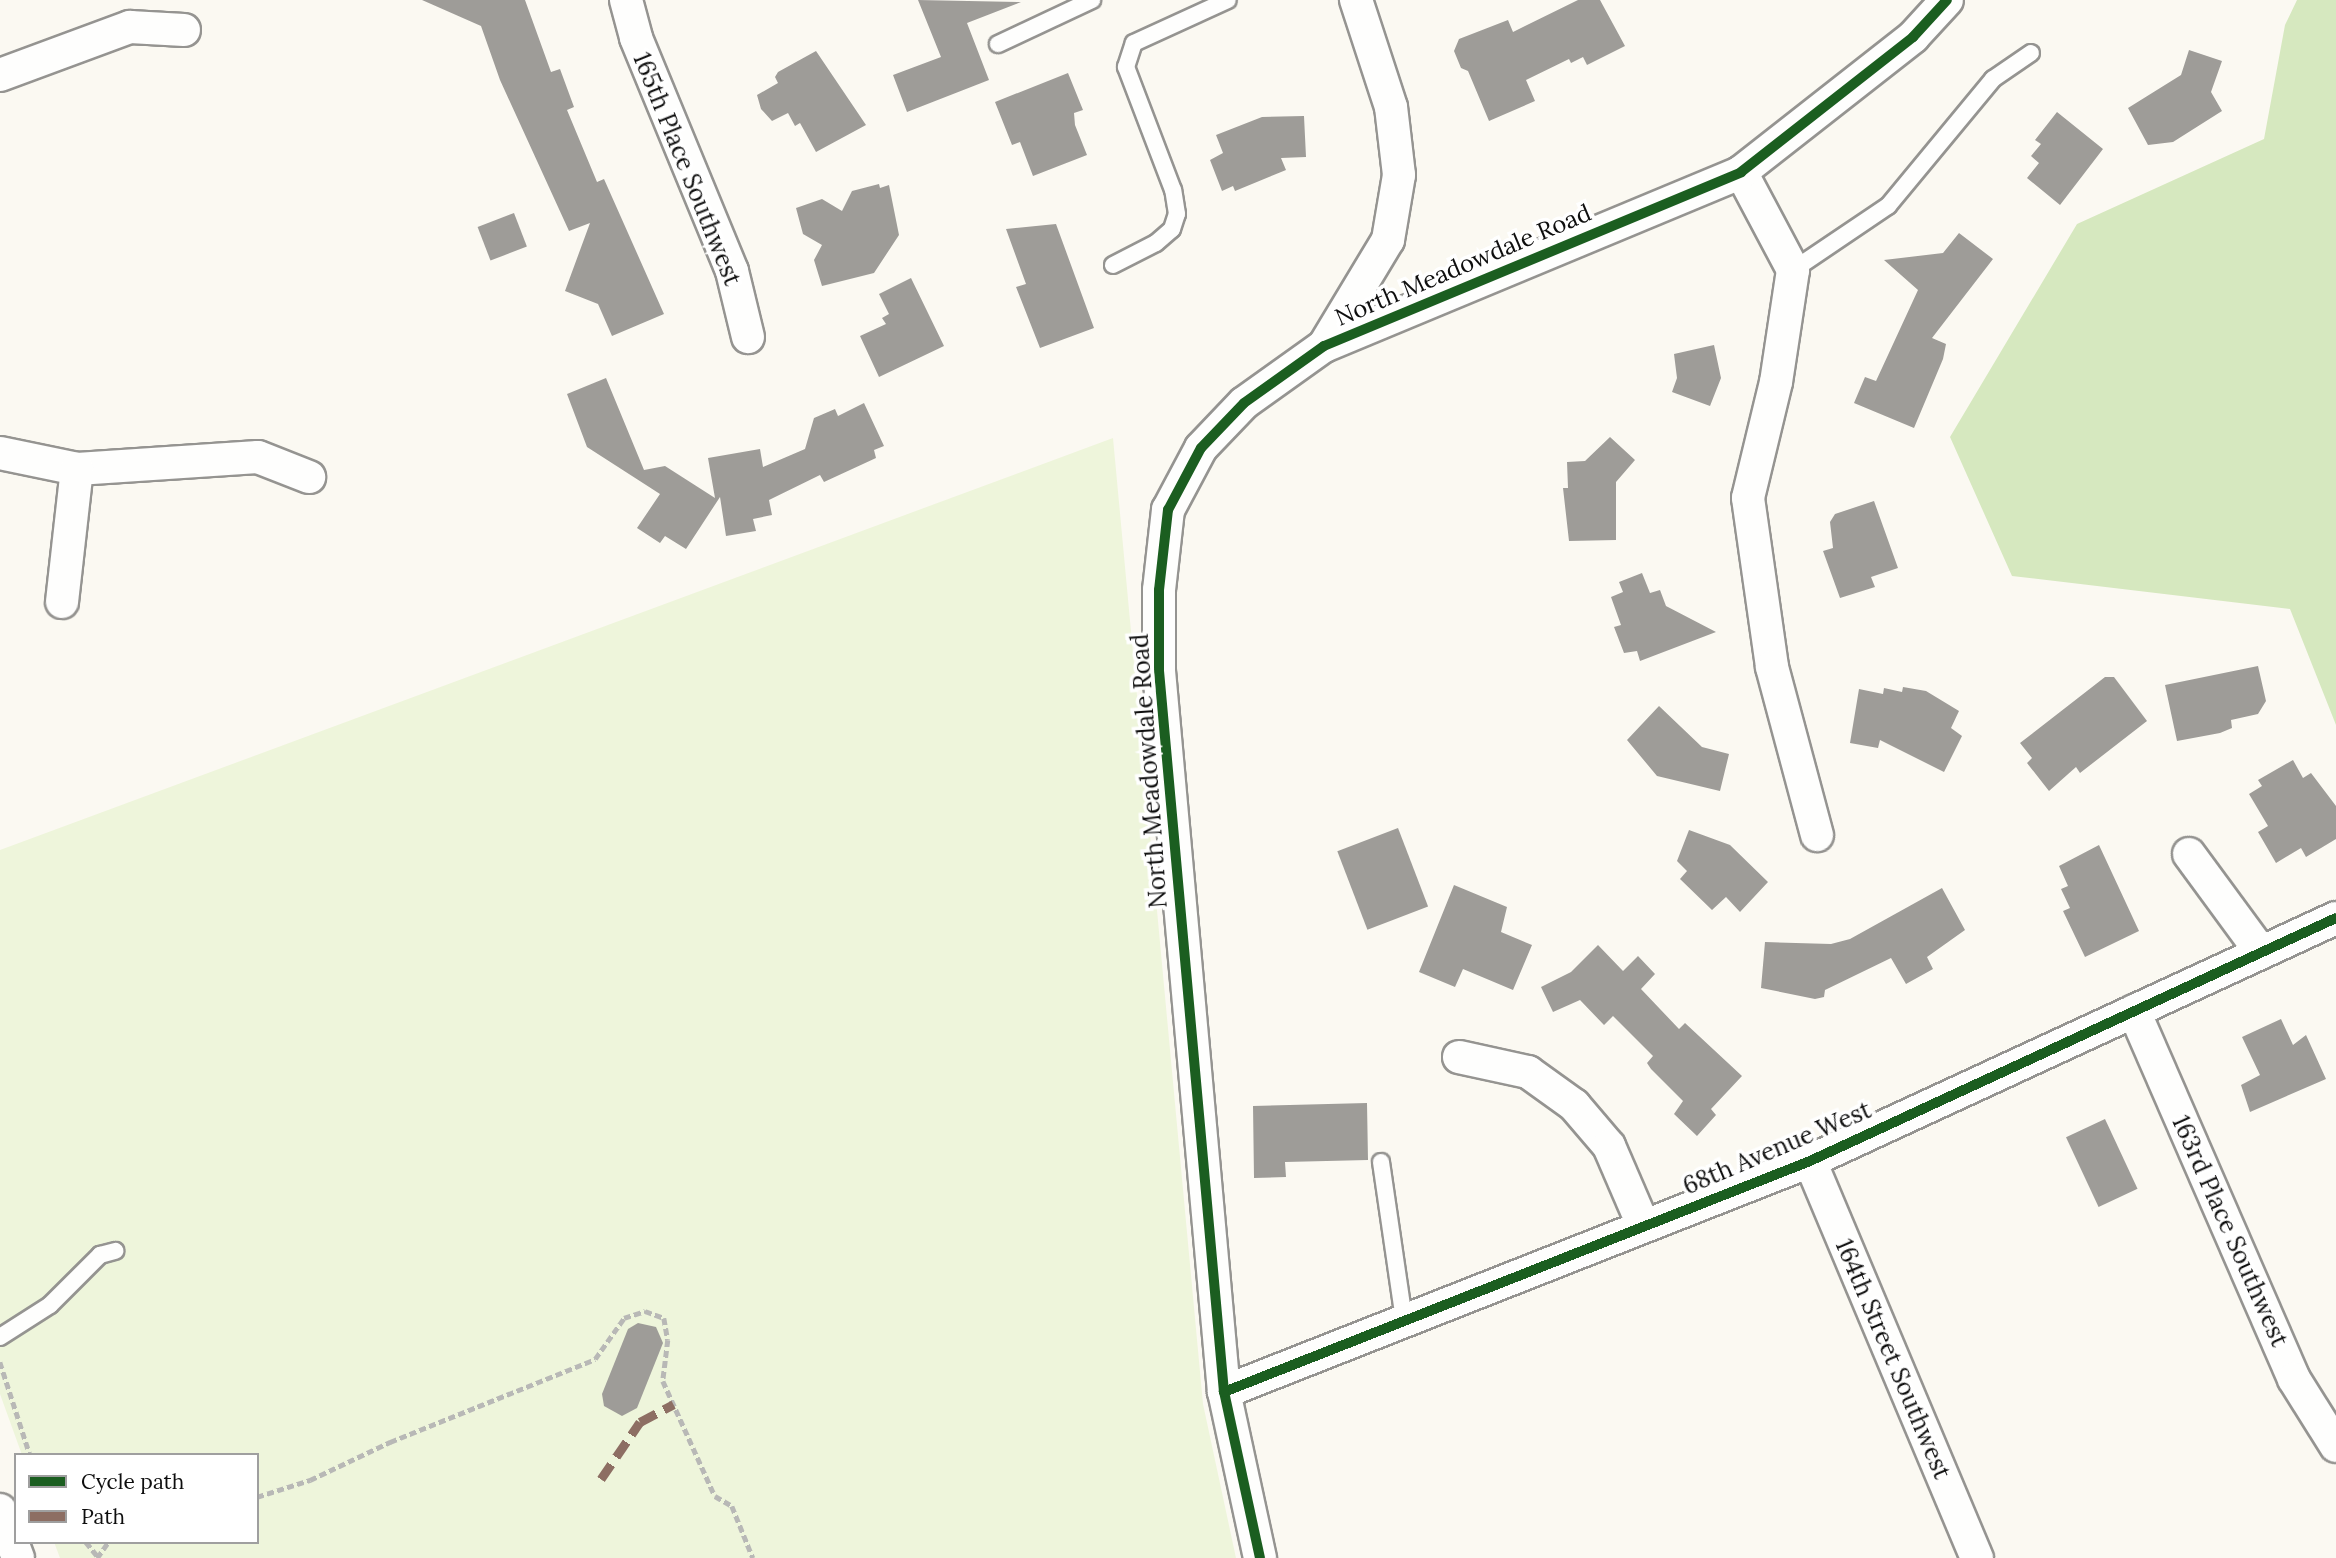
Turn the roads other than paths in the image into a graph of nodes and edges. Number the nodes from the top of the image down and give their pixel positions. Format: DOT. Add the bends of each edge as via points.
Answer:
graph roads {
  1 [pos="626,0"];
  2 [pos="1092,0"];
  3 [pos="1228,0"];
  4 [pos="1356,0"];
  5 [pos="1947,0"];
  6 [pos="184,30"];
  7 [pos="998,44"];
  8 [pos="2031,52"];
  9 [pos="0,75"];
  10 [pos="1741,172"];
  11 [pos="1113,265"];
  12 [pos="1793,270"];
  13 [pos="748,337"];
  14 [pos="1324,346"];
  15 [pos="0,453"];
  16 [pos="77,469"];
  17 [pos="309,477"];
  18 [pos="62,602"];
  19 [pos="1817,835"];
  20 [pos="2189,854"];
  21 [pos="2336,918"];
  22 [pos="2261,952"];
  23 [pos="2134,1011"];
  24 [pos="1459,1056"];
  25 [pos="1810,1161"];
  26 [pos="1381,1162"];
  27 [pos="1643,1225"];
  28 [pos="115,1251"];
  29 [pos="1404,1320"];
  30 [pos="0,1337"];
  31 [pos="1224,1392"];
  32 [pos="2336,1446"];
  33 [pos="0,1510"];
  34 [pos="18,1558"];
  35 [pos="1260,1558"];
  36 [pos="1977,1558"];
  1 -- 13 [label="street, 165th Place Southwest" via="636,38 732,271"];
  2 -- 7 [label="lane"];
  3 -- 11 [label="lane" via="1133,43 1126,67 1174,190 1177,214 1171,229 1156,243"];
  4 -- 14 [label="street" via="1391,107 1399,175 1388,240"];
  5 -- 10 [label="street, North Meadowdale Road" via="1913,37"];
  6 -- 9 [label="street" via="130,27"];
  8 -- 12 [label="lane" via="1993,79 1888,206"];
  10 -- 12 [label="street"];
  10 -- 14 [label="street, North Meadowdale Road"];
  12 -- 19 [label="street" via="1776,382 1748,498 1772,667"];
  14 -- 31 [label="street, North Meadowdale Road" via="1244,403 1201,448 1168,510 1159,590 1159,671"];
  15 -- 16 [label="street"];
  16 -- 17 [label="street" via="258,457"];
  16 -- 18 [label="street"];
  20 -- 22 [label="street"];
  21 -- 22 [label="street, 68th Avenue West"];
  22 -- 23 [label="street, 68th Avenue West"];
  23 -- 25 [label="street, 68th Avenue West"];
  23 -- 32 [label="street, 163rd Place Southwest" via="2294,1379"];
  24 -- 27 [label="street" via="1528,1072 1574,1105 1609,1146"];
  25 -- 27 [label="street, 68th Avenue West"];
  25 -- 36 [label="street, 164th Street Southwest"];
  26 -- 29 [label="lane"];
  27 -- 29 [label="street, 68th Avenue West"];
  28 -- 30 [label="lane" via="100,1255 50,1305"];
  29 -- 31 [label="street, 68th Avenue West"];
  31 -- 35 [label="street, North Meadowdale Road"];
  33 -- 34 [label="street"];
}
